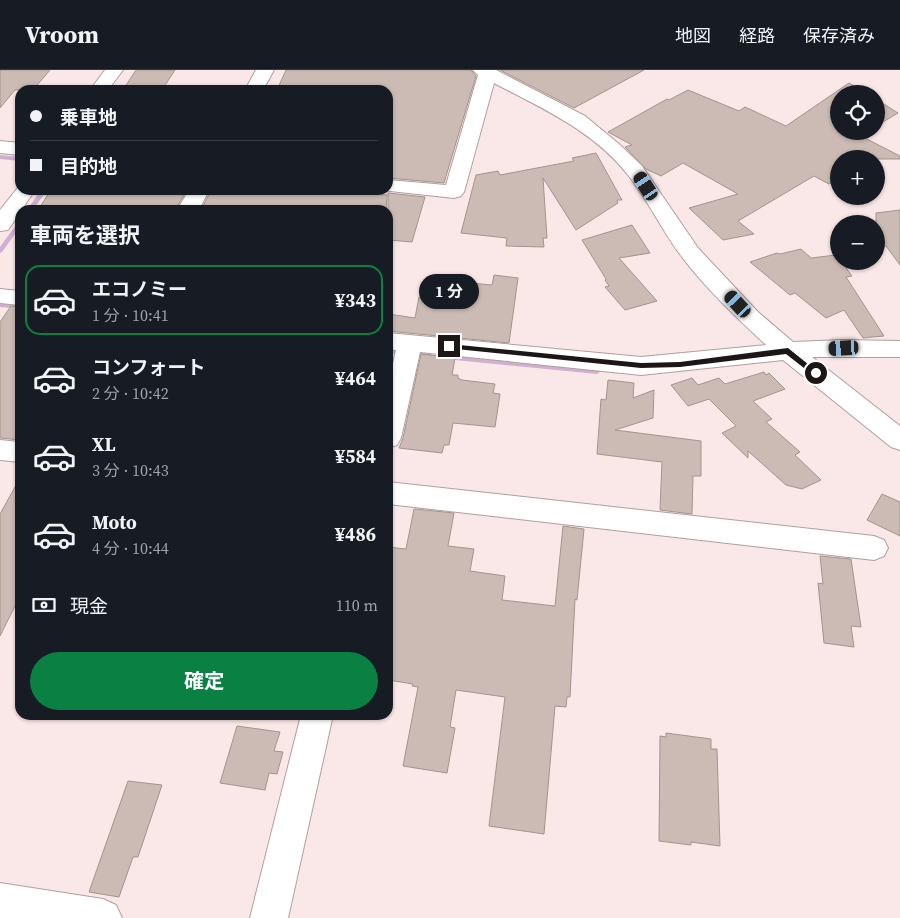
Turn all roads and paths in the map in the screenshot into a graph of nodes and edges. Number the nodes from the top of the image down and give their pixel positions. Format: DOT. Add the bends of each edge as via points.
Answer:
graph roads {
  1 [pos="114,70"];
  2 [pos="265,70"];
  3 [pos="485,72"];
  4 [pos="103,85"];
  5 [pos="257,85"];
  6 [pos="0,147"];
  7 [pos="15,148"];
  8 [pos="393,186"];
  9 [pos="21,195"];
  10 [pos="0,225"];
  11 [pos="0,296"];
  12 [pos="15,298"];
  13 [pos="403,347"];
  14 [pos="900,350"];
  15 [pos="788,351"];
  16 [pos="393,408"];
  17 [pos="900,440"];
  18 [pos="0,450"];
  19 [pos="15,452"];
  20 [pos="393,495"];
  21 [pos="874,548"];
  22 [pos="317,720"];
  23 [pos="0,902"];
  24 [pos="103,918"];
  25 [pos="269,918"];
  1 -- 4 [label="street"];
  2 -- 5 [label="street"];
  3 -- 8 [label="street" via="454,192"];
  3 -- 15 [label="street" via="578,120 612,148 635,170 690,253 750,317"];
  6 -- 7 [label="street"];
  9 -- 10 [label="street"];
  11 -- 12 [label="street"];
  13 -- 15 [label="street" via="641,366"];
  13 -- 16 [label="street"];
  14 -- 15 [label="street" via="862,347"];
  15 -- 17 [label="street"];
  18 -- 19 [label="street"];
  20 -- 21 [label="street"];
  22 -- 25 [label="street"];
  23 -- 24 [label="street"];
}
